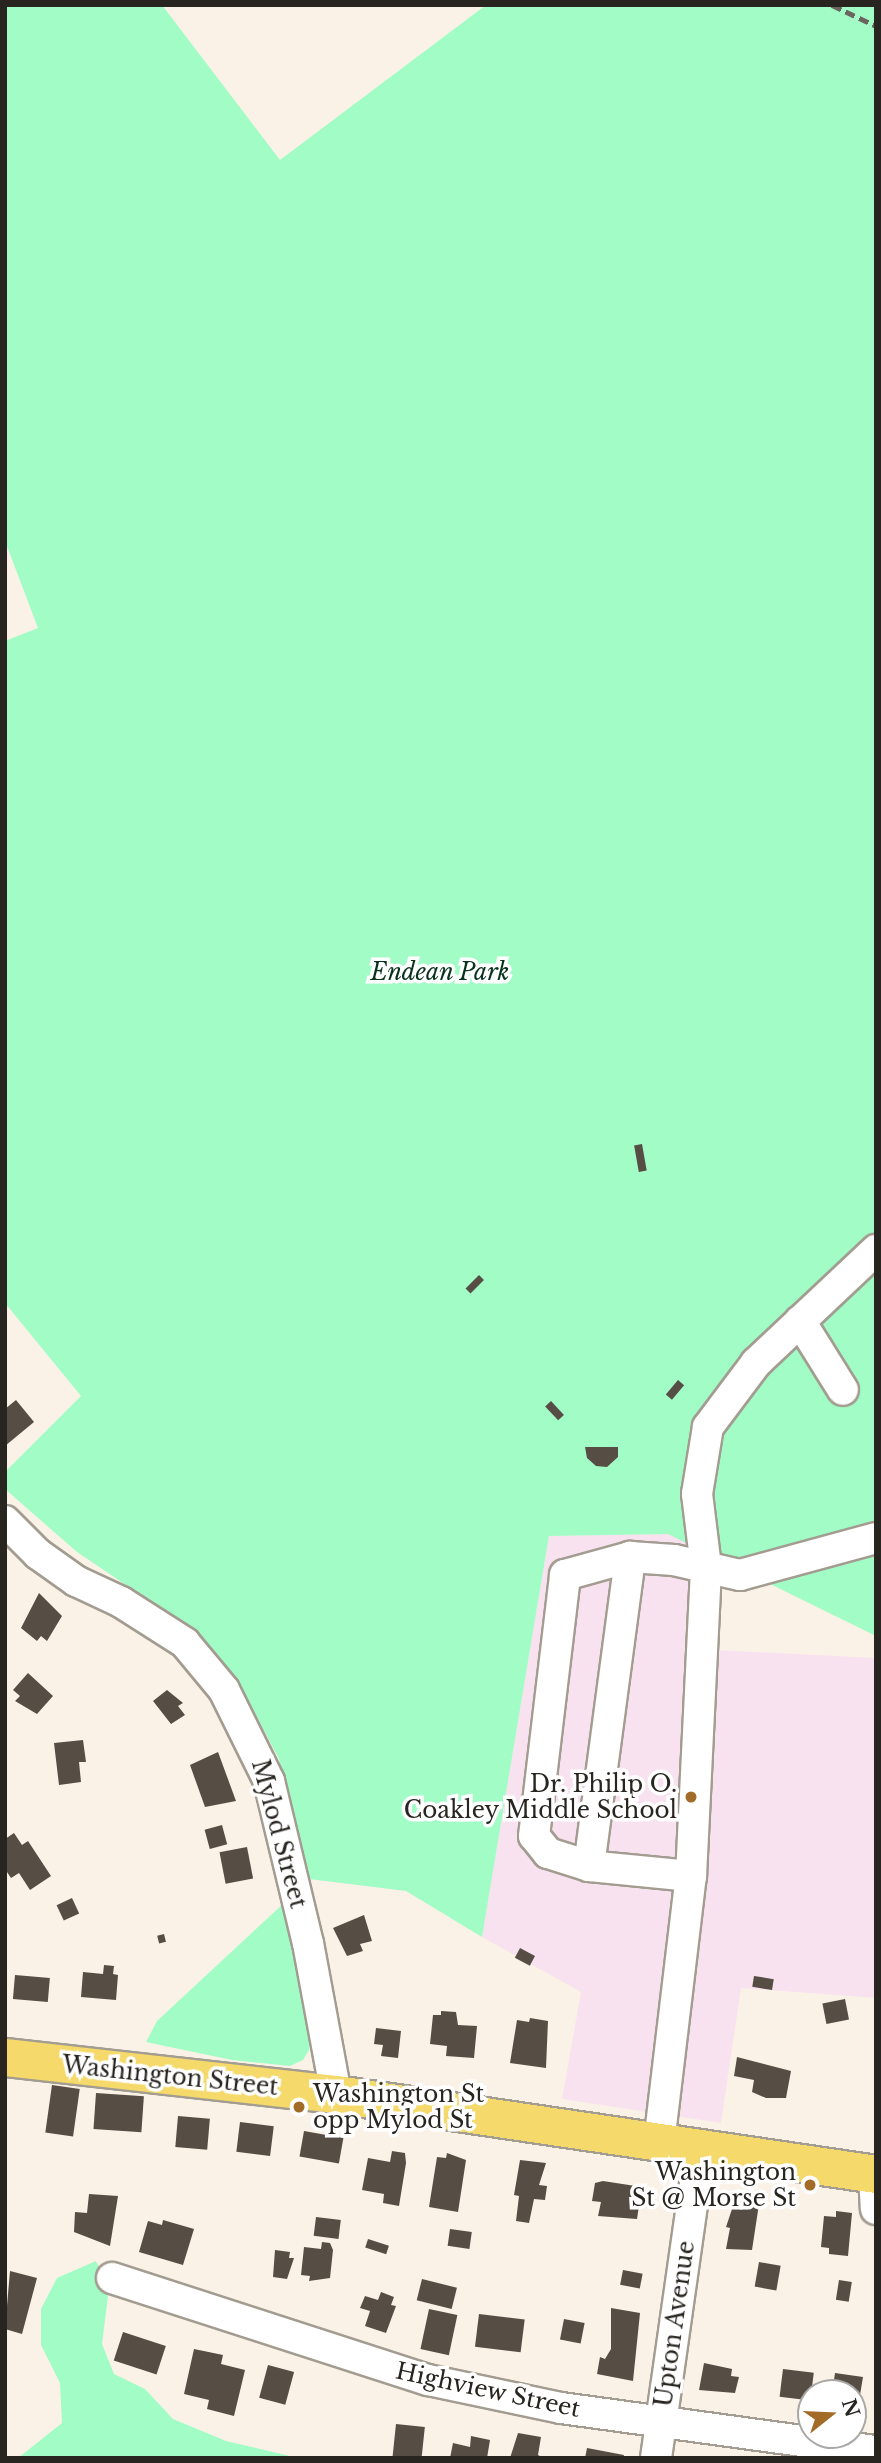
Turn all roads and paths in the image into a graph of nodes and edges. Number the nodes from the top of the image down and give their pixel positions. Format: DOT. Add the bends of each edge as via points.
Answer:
graph roads {
  1 [pos="876,1250"];
  2 [pos="800,1321"];
  3 [pos="843,1390"];
  4 [pos="5,1521"];
  5 [pos="876,1538"];
  6 [pos="630,1557"];
  7 [pos="706,1567"];
  8 [pos="589,1866"];
  9 [pos="691,1876"];
  10 [pos="5,2057"];
  11 [pos="336,2094"];
  12 [pos="659,2143"];
  13 [pos="701,2150"];
  14 [pos="875,2186"];
  15 [pos="112,2278"];
  16 [pos="661,2421"];
  17 [pos="876,2451"];
  18 [pos="656,2458"];
  1 -- 2 [label="street"];
  2 -- 3 [label="street"];
  2 -- 7 [label="street" via="756,1363 708,1427 697,1494"];
  4 -- 11 [label="street, Mylod Street" via="38,1554 76,1581 121,1602 185,1643 224,1690 269,1781 308,1943"];
  5 -- 7 [label="street" via="740,1575"];
  6 -- 7 [label="street"];
  6 -- 8 [label="street"];
  6 -- 8 [label="street" via="565,1574 534,1836 548,1853"];
  7 -- 9 [label="street"];
  8 -- 9 [label="street"];
  9 -- 12 [label="street"];
  10 -- 11 [label="main road, Washington Street"];
  11 -- 12 [label="main road, Washington Street"];
  12 -- 13 [label="main road, Washington Street"];
  13 -- 14 [label="main road, Washington Street"];
  13 -- 16 [label="street, Upton Avenue"];
  15 -- 16 [label="street, Highview Street" via="416,2377 561,2408"];
  16 -- 17 [label="street, Highview Street"];
  16 -- 18 [label="street, Upton Avenue"];
}
